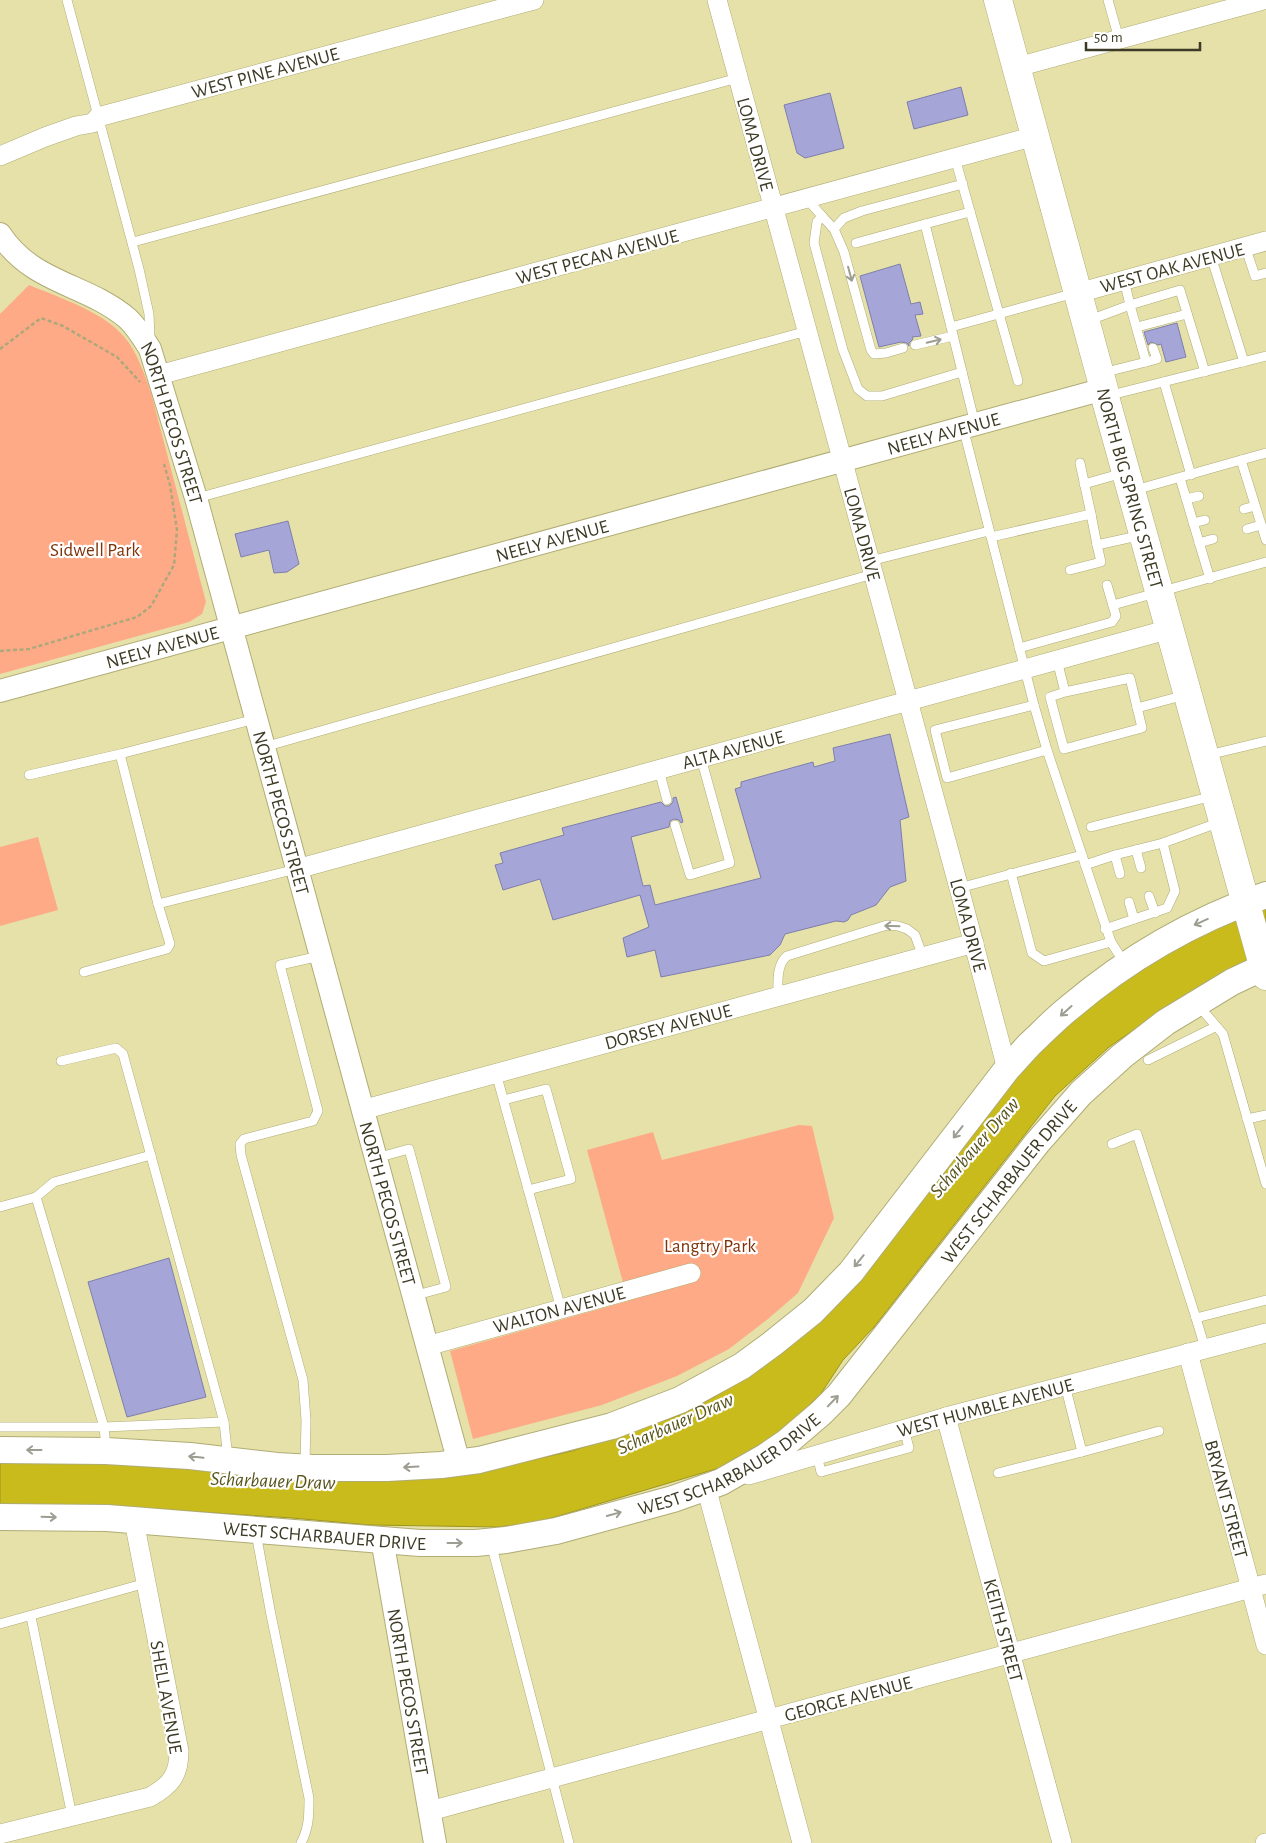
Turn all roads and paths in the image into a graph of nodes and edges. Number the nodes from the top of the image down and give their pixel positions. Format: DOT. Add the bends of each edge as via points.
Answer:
graph roads {
  1 [pos="67,0"];
  2 [pos="534,0"];
  3 [pos="717,0"];
  4 [pos="998,0"];
  5 [pos="1108,0"];
  6 [pos="1263,0"];
  7 [pos="1119,39"];
  8 [pos="1017,67"];
  9 [pos="738,78"];
  10 [pos="98,117"];
  11 [pos="1035,136"];
  12 [pos="0,156"];
  13 [pos="955,158"];
  14 [pos="963,184"];
  15 [pos="806,198"];
  16 [pos="774,207"];
  17 [pos="970,212"];
  18 [pos="821,215"];
  19 [pos="925,224"];
  20 [pos="834,229"];
  21 [pos="0,234"];
  22 [pos="1266,241"];
  23 [pos="133,242"];
  24 [pos="856,243"];
  25 [pos="1245,246"];
  26 [pos="1211,256"];
  27 [pos="1266,273"];
  28 [pos="1124,280"];
  29 [pos="1078,292"];
  30 [pos="1130,305"];
  31 [pos="999,313"];
  32 [pos="1187,314"];
  33 [pos="1086,322"];
  34 [pos="1137,327"];
  35 [pos="807,332"];
  36 [pos="952,332"];
  37 [pos="915,345"];
  38 [pos="0,348"];
  39 [pos="903,348"];
  40 [pos="1153,348"];
  41 [pos="150,349"];
  42 [pos="1266,356"];
  43 [pos="1146,362"];
  44 [pos="1244,362"];
  45 [pos="962,372"];
  46 [pos="1204,372"];
  47 [pos="151,381"];
  48 [pos="1018,381"];
  49 [pos="1164,382"];
  50 [pos="1102,386"];
  51 [pos="969,426"];
  52 [pos="1266,454"];
  53 [pos="162,458"];
  54 [pos="842,460"];
  55 [pos="1241,460"];
  56 [pos="1080,463"];
  57 [pos="1191,475"];
  58 [pos="1180,478"];
  59 [pos="1129,482"];
  60 [pos="1248,482"];
  61 [pos="1084,484"];
  62 [pos="1238,485"];
  63 [pos="1199,496"];
  64 [pos="196,498"];
  65 [pos="1186,499"];
  66 [pos="1255,506"];
  67 [pos="1244,509"];
  68 [pos="1091,514"];
  69 [pos="1205,520"];
  70 [pos="1193,524"];
  71 [pos="1261,525"];
  72 [pos="1247,529"];
  73 [pos="990,534"];
  74 [pos="1144,535"];
  75 [pos="1212,539"];
  76 [pos="1266,540"];
  77 [pos="1199,543"];
  78 [pos="1097,545"];
  79 [pos="1266,562"];
  80 [pos="872,567"];
  81 [pos="1070,570"];
  82 [pos="1210,579"];
  83 [pos="1107,585"];
  84 [pos="1160,593"];
  85 [pos="1113,606"];
  86 [pos="231,628"];
  87 [pos="1170,629"];
  88 [pos="1019,648"];
  89 [pos="0,651"];
  90 [pos="1057,660"];
  91 [pos="1024,670"];
  92 [pos="0,691"];
  93 [pos="1065,692"];
  94 [pos="1188,694"];
  95 [pos="908,701"];
  96 [pos="1034,705"];
  97 [pos="1137,708"];
  98 [pos="256,718"];
  99 [pos="1266,740"];
  100 [pos="264,747"];
  101 [pos="1047,750"];
  102 [pos="120,754"];
  103 [pos="1205,756"];
  104 [pos="701,758"];
  105 [pos="659,770"];
  106 [pos="29,776"];
  107 [pos="1216,796"];
  108 [pos="667,800"];
  109 [pos="1223,821"];
  110 [pos="675,825"];
  111 [pos="1091,827"];
  112 [pos="1163,843"];
  113 [pos="1136,850"];
  114 [pos="1082,855"];
  115 [pos="1115,855"];
  116 [pos="1085,865"];
  117 [pos="1141,868"];
  118 [pos="297,869"];
  119 [pos="1010,873"];
  120 [pos="1120,874"];
  121 [pos="959,888"];
  122 [pos="1149,896"];
  123 [pos="1256,898"];
  124 [pos="1129,902"];
  125 [pos="158,904"];
  126 [pos="1154,913"];
  127 [pos="1134,919"];
  128 [pos="1105,928"];
  129 [pos="1111,942"];
  130 [pos="974,943"];
  131 [pos="321,956"];
  132 [pos="923,957"];
  133 [pos="1125,965"];
  134 [pos="1265,969"];
  135 [pos="84,972"];
  136 [pos="778,996"];
  137 [pos="1196,1003"];
  138 [pos="1215,1027"];
  139 [pos="1148,1060"];
  140 [pos="61,1061"];
  141 [pos="1007,1069"];
  142 [pos="496,1073"];
  143 [pos="504,1100"];
  144 [pos="362,1110"];
  145 [pos="1266,1115"];
  146 [pos="1247,1119"];
  147 [pos="1112,1144"];
  148 [pos="151,1156"];
  149 [pos="375,1158"];
  150 [pos="1266,1184"];
  151 [pos="528,1190"];
  152 [pos="36,1197"];
  153 [pos="0,1207"];
  154 [pos="691,1273"];
  155 [pos="413,1296"];
  156 [pos="1266,1300"];
  157 [pos="561,1308"];
  158 [pos="1196,1318"];
  159 [pos="1266,1332"];
  160 [pos="427,1346"];
  161 [pos="1196,1351"];
  162 [pos="1065,1386"];
  163 [pos="946,1417"];
  164 [pos="224,1422"];
  165 [pos="0,1427"];
  166 [pos="1159,1431"];
  167 [pos="105,1439"];
  168 [pos="0,1450"];
  169 [pos="1082,1452"];
  170 [pos="229,1461"];
  171 [pos="459,1463"];
  172 [pos="305,1467"];
  173 [pos="998,1474"];
  174 [pos="706,1487"];
  175 [pos="0,1517"];
  176 [pos="134,1521"];
  177 [pos="256,1530"];
  178 [pos="382,1539"];
  179 [pos="491,1541"];
  180 [pos="146,1583"];
  181 [pos="1258,1586"];
  182 [pos="31,1617"];
  183 [pos="0,1624"];
  184 [pos="1266,1645"];
  185 [pos="1010,1654"];
  186 [pos="768,1720"];
  187 [pos="551,1778"];
  188 [pos="430,1811"];
  189 [pos="72,1816"];
  190 [pos="0,1834"];
  191 [pos="301,1843"];
  192 [pos="435,1843"];
  193 [pos="569,1843"];
  194 [pos="802,1843"];
  195 [pos="1062,1843"];
  1 -- 10 [label="lane"];
  2 -- 10 [label="street, WEST PINE AVENUE"];
  3 -- 9 [label="street, LOMA DRIVE"];
  4 -- 8 [label="highway, NORTH BIG SPRING STREET"];
  5 -- 7 [label="lane"];
  6 -- 7 [label="street"];
  7 -- 8 [label="street"];
  8 -- 11 [label="highway, NORTH BIG SPRING STREET"];
  9 -- 16 [label="street, LOMA DRIVE"];
  9 -- 23 [label="lane"];
  10 -- 12 [label="street, WEST PINE AVENUE" via="93,123 76,126"];
  10 -- 23 [label="lane"];
  11 -- 13 [label="street, WEST PECAN AVENUE"];
  11 -- 29 [label="highway, NORTH BIG SPRING STREET"];
  13 -- 14 [label="lane"];
  13 -- 15 [label="street, WEST PECAN AVENUE"];
  14 -- 17 [label="lane"];
  14 -- 20 [label="lane" via="862,210 844,218"];
  15 -- 16 [label="street, WEST PECAN AVENUE"];
  15 -- 18 [label="lane"];
  16 -- 35 [label="street, LOMA DRIVE"];
  16 -- 47 [label="street, WEST PECAN AVENUE"];
  17 -- 19 [label="lane"];
  17 -- 31 [label="lane"];
  18 -- 20 [label="lane"];
  18 -- 45 [label="lane" via="814,243 843,350 858,389 866,396 882,396"];
  19 -- 24 [label="lane"];
  19 -- 36 [label="lane"];
  20 -- 39 [label="lane, one-way" via="844,252 871,350 874,354"];
  21 -- 41 [label="street, NORTH PECOS STREET" via="13,251 35,269 122,314"];
  22 -- 25 [label="street, WEST OAK AVENUE"];
  23 -- 41 [label="lane" via="150,314"];
  25 -- 26 [label="street, WEST OAK AVENUE"];
  25 -- 27 [label="lane" via="1255,276"];
  26 -- 28 [label="street, WEST OAK AVENUE"];
  26 -- 44 [label="lane"];
  28 -- 29 [label="street, WEST OAK AVENUE"];
  28 -- 30 [label="lane"];
  29 -- 31 [label="lane"];
  29 -- 33 [label="highway, NORTH BIG SPRING STREET"];
  30 -- 32 [label="lane" via="1180,290"];
  30 -- 33 [label="lane"];
  30 -- 34 [label="lane"];
  31 -- 36 [label="lane"];
  31 -- 48 [label="lane"];
  32 -- 34 [label="lane"];
  32 -- 46 [label="lane"];
  33 -- 50 [label="highway, NORTH BIG SPRING STREET"];
  34 -- 43 [label="lane"];
  35 -- 54 [label="street, LOMA DRIVE"];
  35 -- 64 [label="lane"];
  37 -- 36 [label="lane, one-way"];
  36 -- 45 [label="lane"];
  38 -- 47 [label="path" via="42,318 63,326 117,357"];
  40 -- 43 [label="lane" via="1157,359"];
  41 -- 47 [label="street, NORTH PECOS STREET"];
  42 -- 44 [label="lane"];
  43 -- 50 [label="lane"];
  44 -- 46 [label="lane"];
  45 -- 51 [label="lane"];
  46 -- 49 [label="lane"];
  47 -- 64 [label="street, NORTH PECOS STREET"];
  49 -- 50 [label="lane"];
  49 -- 57 [label="lane"];
  50 -- 51 [label="street, NEELY AVENUE"];
  50 -- 59 [label="highway, NORTH BIG SPRING STREET"];
  51 -- 54 [label="street, NEELY AVENUE"];
  51 -- 73 [label="lane"];
  52 -- 55 [label="lane"];
  53 -- 89 [label="path" via="170,484 177,530 174,565 151,606 137,617 29,649"];
  54 -- 80 [label="street, LOMA DRIVE"];
  54 -- 86 [label="street, NEELY AVENUE"];
  55 -- 57 [label="lane"];
  55 -- 60 [label="lane"];
  56 -- 61 [label="lane"];
  57 -- 58 [label="lane"];
  58 -- 59 [label="lane"];
  58 -- 65 [label="lane"];
  59 -- 61 [label="lane"];
  59 -- 74 [label="highway, NORTH BIG SPRING STREET"];
  60 -- 62 [label="lane"];
  60 -- 66 [label="lane"];
  61 -- 68 [label="lane"];
  63 -- 65 [label="lane"];
  64 -- 86 [label="street, NORTH PECOS STREET"];
  65 -- 70 [label="lane"];
  66 -- 67 [label="lane"];
  66 -- 71 [label="lane"];
  68 -- 73 [label="lane"];
  68 -- 78 [label="lane"];
  69 -- 70 [label="lane"];
  70 -- 77 [label="lane"];
  71 -- 72 [label="lane"];
  71 -- 76 [label="lane"];
  73 -- 80 [label="lane"];
  73 -- 88 [label="lane"];
  74 -- 78 [label="lane"];
  74 -- 84 [label="highway, NORTH BIG SPRING STREET"];
  75 -- 77 [label="lane"];
  77 -- 82 [label="lane"];
  78 -- 81 [label="lane" via="1101,562"];
  79 -- 82 [label="lane"];
  80 -- 95 [label="street, LOMA DRIVE"];
  80 -- 100 [label="lane"];
  82 -- 84 [label="lane"];
  83 -- 85 [label="lane"];
  84 -- 85 [label="lane"];
  84 -- 87 [label="highway, NORTH BIG SPRING STREET"];
  85 -- 88 [label="lane" via="1116,616 1112,622"];
  86 -- 92 [label="street, NEELY AVENUE"];
  86 -- 98 [label="street, NORTH PECOS STREET"];
  87 -- 90 [label="street, ALTA AVENUE"];
  87 -- 94 [label="highway, NORTH BIG SPRING STREET"];
  88 -- 91 [label="lane"];
  90 -- 91 [label="street, ALTA AVENUE"];
  90 -- 93 [label="lane"];
  91 -- 95 [label="street, ALTA AVENUE"];
  91 -- 96 [label="lane"];
  93 -- 97 [label="lane" via="1130,678"];
  93 -- 97 [label="lane" via="1050,696 1064,749 1142,728"];
  94 -- 97 [label="lane"];
  94 -- 103 [label="highway, NORTH BIG SPRING STREET"];
  95 -- 104 [label="street, ALTA AVENUE"];
  95 -- 121 [label="street, LOMA DRIVE"];
  96 -- 101 [label="lane"];
  96 -- 101 [label="lane" via="935,730 946,778"];
  98 -- 100 [label="street, NORTH PECOS STREET"];
  98 -- 102 [label="lane"];
  99 -- 103 [label="lane"];
  100 -- 118 [label="street, NORTH PECOS STREET"];
  101 -- 114 [label="lane"];
  102 -- 106 [label="lane"];
  102 -- 125 [label="lane"];
  103 -- 107 [label="highway, NORTH BIG SPRING STREET"];
  104 -- 105 [label="street, ALTA AVENUE"];
  104 -- 110 [label="lane" via="730,863 690,875"];
  105 -- 108 [label="lane"];
  105 -- 118 [label="street, ALTA AVENUE"];
  107 -- 109 [label="highway, NORTH BIG SPRING STREET"];
  107 -- 111 [label="lane"];
  109 -- 112 [label="lane"];
  109 -- 123 [label="highway, NORTH BIG SPRING STREET"];
  112 -- 113 [label="lane"];
  112 -- 126 [label="lane" via="1175,891 1168,908"];
  113 -- 115 [label="lane"];
  113 -- 117 [label="lane"];
  114 -- 116 [label="lane"];
  114 -- 119 [label="lane"];
  115 -- 116 [label="lane"];
  115 -- 120 [label="lane"];
  116 -- 128 [label="lane"];
  118 -- 125 [label="lane"];
  118 -- 131 [label="street, NORTH PECOS STREET"];
  119 -- 121 [label="lane"];
  119 -- 129 [label="lane" via="1032,953 1044,961"];
  121 -- 130 [label="street, LOMA DRIVE"];
  122 -- 126 [label="lane"];
  123 -- 133 [label="main road, one-way" via="1188,927"];
  123 -- 134 [label="highway, NORTH BIG SPRING STREET"];
  124 -- 127 [label="lane"];
  125 -- 135 [label="lane" via="170,944 167,949"];
  126 -- 127 [label="lane"];
  127 -- 128 [label="lane"];
  128 -- 129 [label="lane"];
  129 -- 133 [label="lane"];
  130 -- 132 [label="street, DORSEY AVENUE"];
  130 -- 141 [label="street, LOMA DRIVE"];
  131 -- 144 [label="street, NORTH PECOS STREET"];
  131 -- 172 [label="lane" via="280,965 318,1112 313,1121 244,1139 240,1144 303,1380"];
  132 -- 136 [label="street, DORSEY AVENUE"];
  132 -- 136 [label="lane, one-way" via="915,935 907,928 879,926 787,956 780,968"];
  133 -- 141 [label="main road, one-way" via="1068,1008"];
  134 -- 137 [label="main road, WEST SCHARBAUER DRIVE" via="1232,982"];
  136 -- 142 [label="street, DORSEY AVENUE"];
  137 -- 138 [label="lane"];
  174 -- 137 [label="main road, WEST SCHARBAUER DRIVE, one-way" via="721,1482 765,1456 821,1413 852,1379 1062,1113 1148,1034"];
  138 -- 139 [label="lane"];
  138 -- 146 [label="lane" via="1223,1034"];
  140 -- 148 [label="lane" via="116,1048 123,1054"];
  141 -- 171 [label="main road, one-way" via="851,1272 800,1322 742,1366 680,1400 612,1426"];
  142 -- 143 [label="lane"];
  142 -- 144 [label="street, DORSEY AVENUE"];
  143 -- 151 [label="lane"];
  143 -- 151 [label="lane" via="546,1089 572,1178"];
  144 -- 149 [label="street, NORTH PECOS STREET"];
  145 -- 146 [label="lane"];
  146 -- 150 [label="lane"];
  147 -- 158 [label="lane" via="1138,1134"];
  148 -- 152 [label="lane" via="54,1182"];
  148 -- 164 [label="lane"];
  149 -- 155 [label="street, NORTH PECOS STREET"];
  149 -- 155 [label="lane" via="409,1149 446,1287"];
  151 -- 157 [label="lane"];
  152 -- 153 [label="lane"];
  152 -- 167 [label="lane"];
  154 -- 157 [label="street, WALTON AVENUE"];
  155 -- 160 [label="street, NORTH PECOS STREET"];
  156 -- 158 [label="lane"];
  157 -- 160 [label="street, WALTON AVENUE"];
  158 -- 161 [label="lane"];
  159 -- 161 [label="street, WEST HUMBLE AVENUE"];
  160 -- 171 [label="street, NORTH PECOS STREET"];
  161 -- 162 [label="street, WEST HUMBLE AVENUE"];
  161 -- 181 [label="street, BRYANT STREET"];
  162 -- 163 [label="street, WEST HUMBLE AVENUE"];
  162 -- 169 [label="lane"];
  163 -- 174 [label="street, WEST HUMBLE AVENUE" via="904,1430 855,1453 817,1455"];
  163 -- 185 [label="street, KEITH STREET"];
  164 -- 167 [label="lane"];
  164 -- 170 [label="lane"];
  165 -- 167 [label="lane"];
  166 -- 169 [label="lane"];
  167 -- 168 [label="main road, one-way"];
  170 -- 167 [label="main road, one-way"];
  169 -- 173 [label="lane"];
  170 -- 172 [label="main road"];
  171 -- 172 [label="main road, one-way" via="369,1469"];
  179 -- 174 [label="main road, WEST SCHARBAUER DRIVE, one-way" via="556,1531"];
  174 -- 186 [label="street"];
  175 -- 176 [label="main road, WEST SCHARBAUER DRIVE, one-way"];
  176 -- 177 [label="main road, WEST SCHARBAUER DRIVE"];
  176 -- 180 [label="street, SHELL AVENUE"];
  177 -- 178 [label="main road, WEST SCHARBAUER DRIVE"];
  177 -- 191 [label="lane" via="309,1798 307,1832"];
  178 -- 179 [label="main road, WEST SCHARBAUER DRIVE, one-way" via="438,1543"];
  178 -- 188 [label="street, NORTH PECOS STREET"];
  179 -- 187 [label="lane"];
  180 -- 182 [label="lane"];
  180 -- 189 [label="street, SHELL AVENUE" via="179,1751 179,1766 169,1783 150,1797"];
  181 -- 184 [label="street, BRYANT STREET"];
  181 -- 185 [label="street, GEORGE AVENUE"];
  182 -- 183 [label="lane"];
  182 -- 189 [label="lane"];
  185 -- 186 [label="street, GEORGE AVENUE"];
  185 -- 195 [label="street, KEITH STREET"];
  186 -- 187 [label="street, GEORGE AVENUE"];
  186 -- 194 [label="street"];
  187 -- 188 [label="street, GEORGE AVENUE"];
  187 -- 193 [label="lane"];
  188 -- 192 [label="street, NORTH PECOS STREET"];
  189 -- 190 [label="street, SHELL AVENUE"];
}
